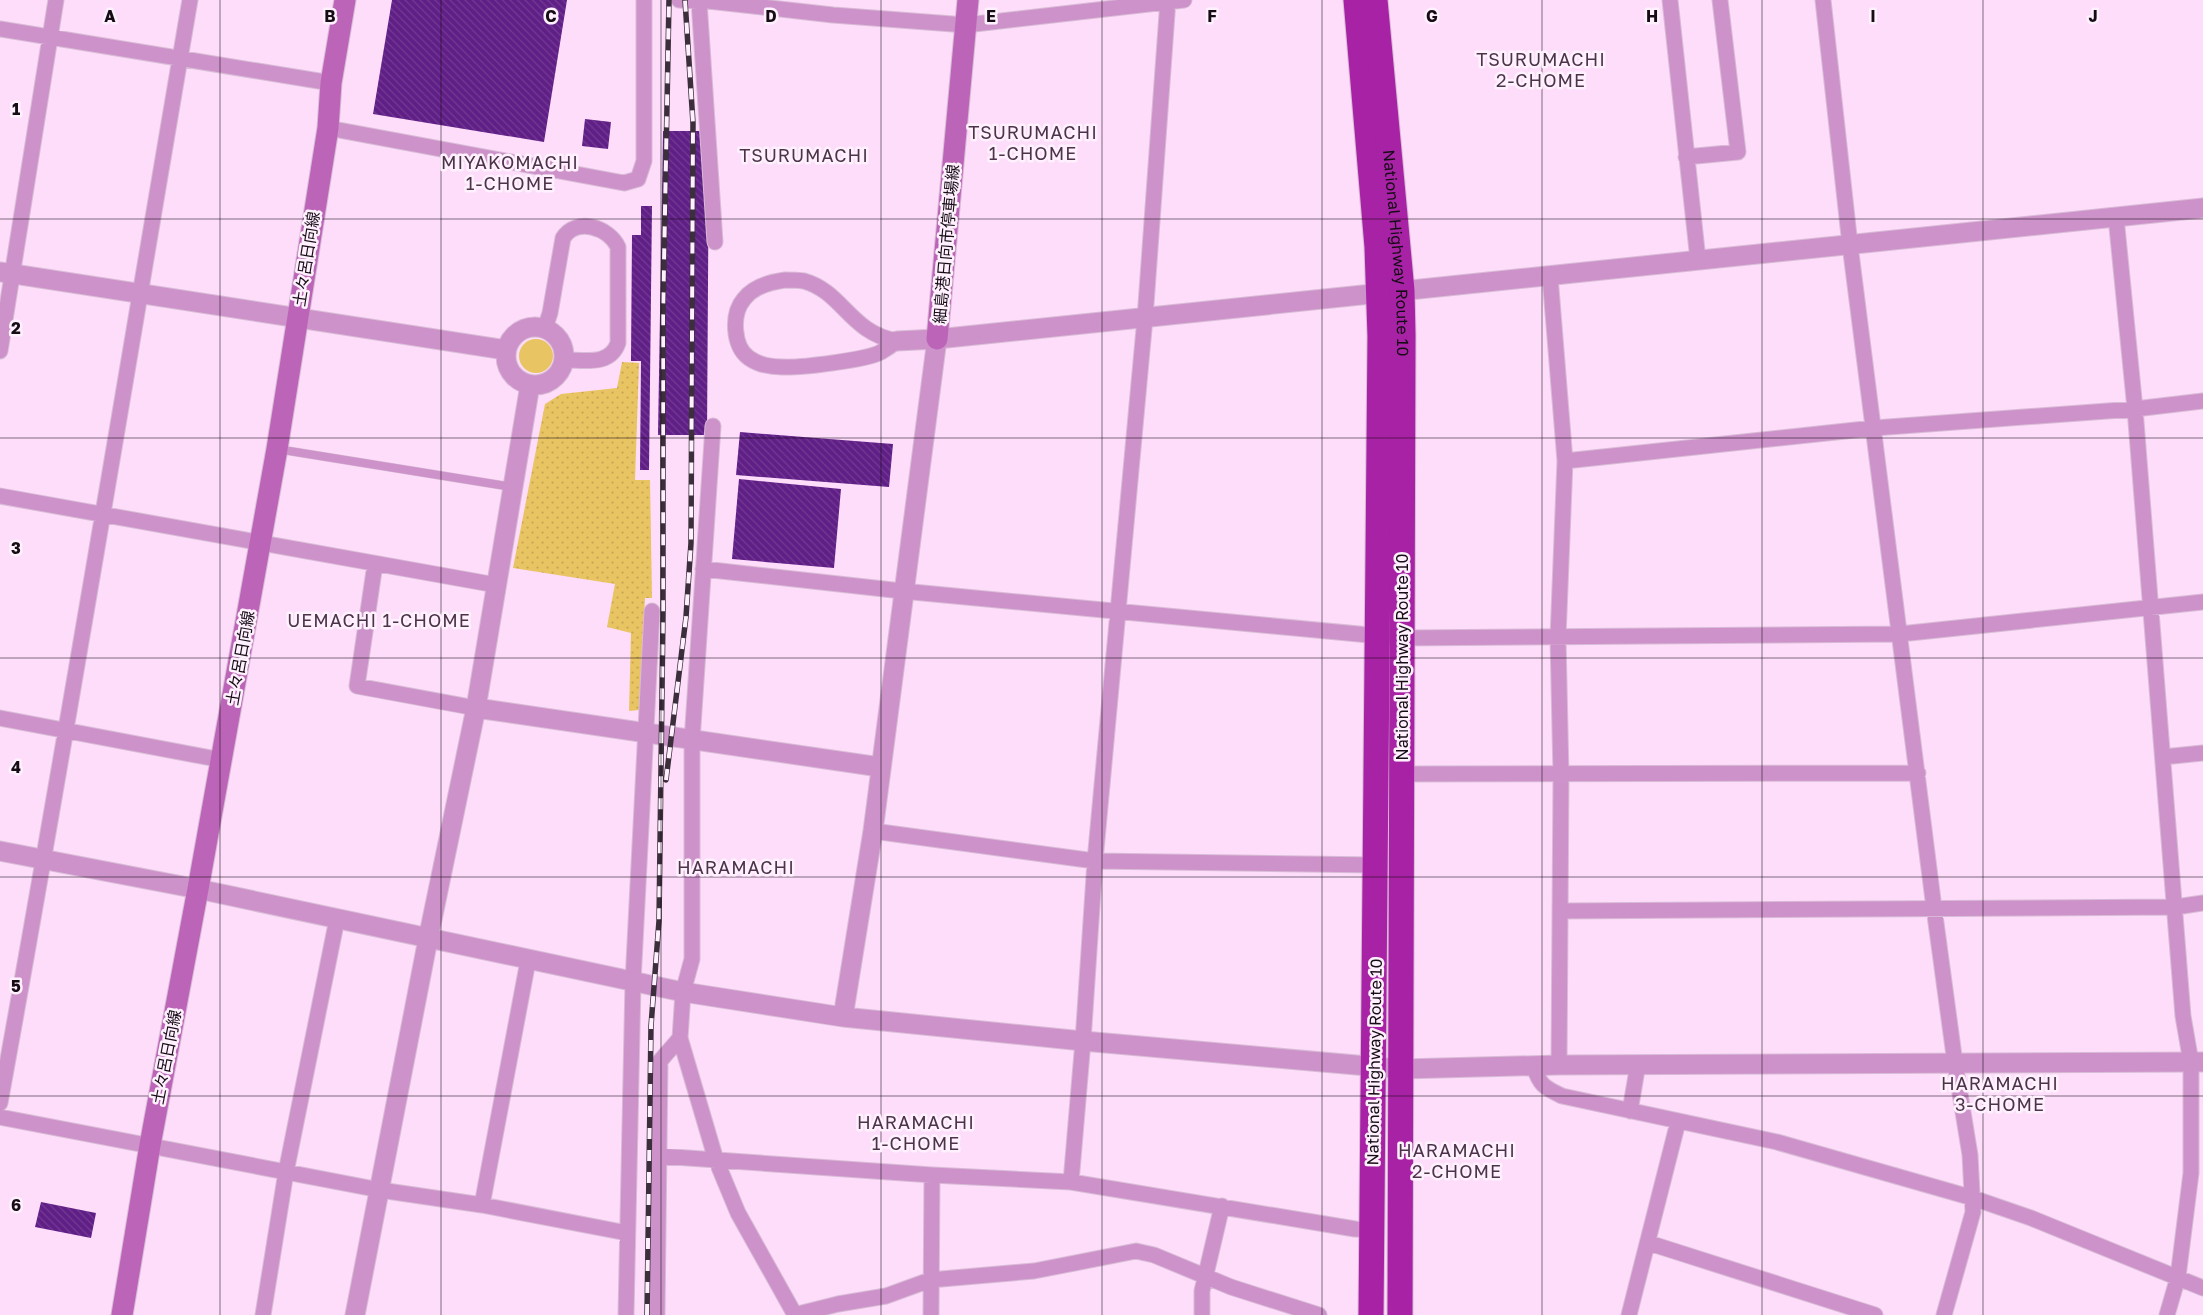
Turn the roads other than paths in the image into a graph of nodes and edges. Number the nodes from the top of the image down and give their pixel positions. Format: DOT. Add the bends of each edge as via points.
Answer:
graph roads {
  1 [pos="56,0"];
  2 [pos="190,0"];
  3 [pos="345,0"];
  4 [pos="644,0"];
  5 [pos="679,0"];
  6 [pos="968,0"];
  7 [pos="1184,0"];
  8 [pos="1356,0"];
  9 [pos="1375,0"];
  10 [pos="1670,0"];
  11 [pos="1720,0"];
  12 [pos="1823,0"];
  13 [pos="699,1"];
  14 [pos="1168,1"];
  15 [pos="834,7"];
  16 [pos="966,25"];
  17 [pos="0,29"];
  18 [pos="49,37"];
  19 [pos="180,59"];
  20 [pos="331,84"];
  21 [pos="328,128"];
  22 [pos="1686,157"];
  23 [pos="2203,208"];
  24 [pos="2116,217"];
  25 [pos="716,242"];
  26 [pos="1850,245"];
  27 [pos="1698,260"];
  28 [pos="7,273"];
  29 [pos="1550,276"];
  30 [pos="1391,292"];
  31 [pos="140,294"];
  32 [pos="296,318"];
  33 [pos="1145,318"];
  34 [pos="545,328"];
  35 [pos="937,339"];
  36 [pos="897,341"];
  37 [pos="506,350"];
  38 [pos="0,351"];
  39 [pos="565,360"];
  40 [pos="530,385"];
  41 [pos="2203,401"];
  42 [pos="2134,409"];
  43 [pos="713,426"];
  44 [pos="1874,428"];
  45 [pos="277,449"];
  46 [pos="1565,461"];
  47 [pos="512,487"];
  48 [pos="0,496"];
  49 [pos="101,515"];
  50 [pos="260,544"];
  51 [pos="375,564"];
  52 [pos="703,569"];
  53 [pos="496,585"];
  54 [pos="902,591"];
  55 [pos="2203,602"];
  56 [pos="2151,608"];
  57 [pos="1117,610"];
  58 [pos="652,612"];
  59 [pos="1900,634"];
  60 [pos="1376,637"];
  61 [pos="1401,638"];
  62 [pos="1558,638"];
  63 [pos="476,708"];
  64 [pos="0,718"];
  65 [pos="64,730"];
  66 [pos="645,734"];
  67 [pos="692,741"];
  68 [pos="2203,753"];
  69 [pos="2162,757"];
  70 [pos="222,760"];
  71 [pos="880,767"];
  72 [pos="1918,773"];
  73 [pos="1402,774"];
  74 [pos="1561,775"];
  75 [pos="873,831"];
  76 [pos="0,851"];
  77 [pos="44,859"];
  78 [pos="1095,861"];
  79 [pos="1376,865"];
  80 [pos="198,889"];
  81 [pos="2203,903"];
  82 [pos="2176,906"];
  83 [pos="1934,908"];
  84 [pos="1560,911"];
  85 [pos="337,919"];
  86 [pos="428,939"];
  87 [pos="528,961"];
  88 [pos="633,982"];
  89 [pos="683,992"];
  90 [pos="843,1018"];
  91 [pos="680,1038"];
  92 [pos="1083,1041"];
  93 [pos="2197,1062"];
  94 [pos="1955,1063"];
  95 [pos="1638,1064"];
  96 [pos="1533,1065"];
  97 [pos="1559,1065"];
  98 [pos="1373,1066"];
  99 [pos="1402,1069"];
  100 [pos="0,1103"];
  101 [pos="1630,1112"];
  102 [pos="0,1117"];
  103 [pos="1678,1122"];
  104 [pos="150,1145"];
  105 [pos="659,1156"];
  106 [pos="716,1160"];
  107 [pos="286,1172"];
  108 [pos="2197,1173"];
  109 [pos="932,1175"];
  110 [pos="1071,1182"];
  111 [pos="380,1190"];
  112 [pos="1973,1198"];
  113 [pos="482,1205"];
  114 [pos="1222,1206"];
  115 [pos="1372,1230"];
  116 [pos="627,1233"];
  117 [pos="1649,1243"];
  118 [pos="1206,1276"];
  119 [pos="2178,1276"];
  120 [pos="930,1280"];
  121 [pos="2203,1288"];
  122 [pos="122,1315"];
  123 [pos="263,1315"];
  124 [pos="355,1315"];
  125 [pos="626,1315"];
  126 [pos="657,1315"];
  127 [pos="794,1315"];
  128 [pos="931,1315"];
  129 [pos="1202,1315"];
  130 [pos="1319,1315"];
  131 [pos="1371,1315"];
  132 [pos="1400,1315"];
  133 [pos="1629,1315"];
  134 [pos="1875,1315"];
  135 [pos="1944,1315"];
  136 [pos="2167,1315"];
  1 -- 18 [label="street"];
  2 -- 19 [label="street"];
  3 -- 20 [label="main road, 土々呂日向線"];
  4 -- 21 [label="street" via="644,160 638,179 624,183"];
  5 -- 13 [label="street"];
  6 -- 16 [label="main road, 細島港日向市停車場線"];
  7 -- 14 [label="street"];
  8 -- 30 [label="highway, National Highway Route 10"];
  9 -- 30 [label="highway, National Highway Route 10"];
  10 -- 22 [label="street"];
  11 -- 22 [label="street" via="1738,152"];
  12 -- 26 [label="street"];
  13 -- 15 [label="street"];
  13 -- 25 [label="street"];
  14 -- 16 [label="street"];
  14 -- 33 [label="street"];
  15 -- 16 [label="street"];
  16 -- 35 [label="main road, 細島港日向市停車場線"];
  17 -- 18 [label="street"];
  18 -- 19 [label="street"];
  18 -- 28 [label="street"];
  19 -- 20 [label="street"];
  19 -- 31 [label="street"];
  20 -- 21 [label="main road, 土々呂日向線"];
  21 -- 32 [label="main road, 土々呂日向線"];
  22 -- 27 [label="street"];
  23 -- 24 [label="street"];
  24 -- 26 [label="street"];
  24 -- 42 [label="street"];
  26 -- 27 [label="street"];
  26 -- 44 [label="street"];
  27 -- 29 [label="street"];
  28 -- 31 [label="street"];
  28 -- 38 [label="street"];
  29 -- 30 [label="street"];
  29 -- 46 [label="street"];
  30 -- 33 [label="street"];
  30 -- 60 [label="highway, National Highway Route 10"];
  30 -- 61 [label="highway, National Highway Route 10"];
  31 -- 32 [label="street"];
  31 -- 49 [label="street"];
  32 -- 37 [label="street"];
  32 -- 45 [label="main road, 土々呂日向線"];
  33 -- 35 [label="street"];
  33 -- 57 [label="street"];
  34 -- 37 [label="street" via="537,326 520,330"];
  34 -- 39 [label="street" via="561,340"];
  34 -- 39 [label="street" via="563,238 568,230 575,227 606,231 614,237 618,247 618,343 615,352 606,359"];
  35 -- 36 [label="street"];
  35 -- 54 [label="street"];
  36 -- 36 [label="street" via="880,353 862,358 783,368 763,365 748,358 740,348 736,336 737,313 744,299 768,282 804,281 832,297 863,329 880,338"];
  37 -- 40 [label="street" via="508,369 513,376"];
  39 -- 40 [label="street" via="562,369 549,383"];
  40 -- 47 [label="street"];
  41 -- 42 [label="street"];
  42 -- 44 [label="street"];
  42 -- 56 [label="street"];
  43 -- 52 [label="street"];
  44 -- 46 [label="street"];
  44 -- 59 [label="street"];
  45 -- 47 [label="lane"];
  45 -- 50 [label="main road, 土々呂日向線"];
  46 -- 62 [label="street"];
  47 -- 53 [label="street"];
  48 -- 49 [label="street"];
  49 -- 50 [label="street"];
  49 -- 65 [label="street"];
  50 -- 51 [label="street"];
  50 -- 70 [label="main road, 土々呂日向線"];
  51 -- 53 [label="street"];
  51 -- 63 [label="street" via="357,686"];
  52 -- 54 [label="street"];
  52 -- 67 [label="street"];
  53 -- 63 [label="street"];
  54 -- 57 [label="street"];
  54 -- 71 [label="street"];
  55 -- 56 [label="street"];
  56 -- 59 [label="street"];
  56 -- 69 [label="street"];
  57 -- 60 [label="street"];
  57 -- 78 [label="street"];
  58 -- 66 [label="street"];
  59 -- 62 [label="street"];
  59 -- 72 [label="street"];
  60 -- 61 [label="street"];
  60 -- 79 [label="highway, National Highway Route 10"];
  61 -- 62 [label="street"];
  61 -- 73 [label="highway, National Highway Route 10"];
  62 -- 74 [label="street"];
  63 -- 66 [label="street"];
  63 -- 86 [label="street"];
  64 -- 65 [label="street"];
  65 -- 70 [label="street"];
  65 -- 77 [label="street"];
  66 -- 67 [label="street"];
  66 -- 88 [label="street"];
  67 -- 71 [label="street"];
  67 -- 89 [label="street" via="692,959"];
  68 -- 69 [label="street"];
  69 -- 82 [label="street"];
  70 -- 80 [label="main road, 土々呂日向線"];
  71 -- 75 [label="street"];
  72 -- 74 [label="street"];
  72 -- 83 [label="street"];
  73 -- 74 [label="street"];
  73 -- 99 [label="highway, National Highway Route 10"];
  74 -- 84 [label="street"];
  75 -- 78 [label="street"];
  75 -- 90 [label="street"];
  76 -- 77 [label="street"];
  77 -- 80 [label="street"];
  77 -- 100 [label="street"];
  78 -- 79 [label="street"];
  78 -- 92 [label="street"];
  79 -- 98 [label="highway, National Highway Route 10"];
  80 -- 85 [label="street"];
  80 -- 104 [label="main road, 土々呂日向線"];
  81 -- 82 [label="street"];
  82 -- 83 [label="street"];
  82 -- 93 [label="street" via="2184,1016"];
  83 -- 84 [label="street"];
  83 -- 94 [label="street"];
  84 -- 97 [label="street"];
  85 -- 86 [label="street"];
  85 -- 107 [label="street"];
  86 -- 87 [label="street"];
  86 -- 111 [label="street"];
  87 -- 88 [label="street"];
  87 -- 113 [label="street"];
  88 -- 89 [label="street"];
  88 -- 116 [label="street"];
  89 -- 90 [label="street"];
  89 -- 91 [label="street"];
  90 -- 92 [label="street"];
  91 -- 105 [label="street" via="660,1061"];
  91 -- 106 [label="street"];
  92 -- 98 [label="street"];
  92 -- 110 [label="street"];
  93 -- 94 [label="street"];
  93 -- 108 [label="street"];
  94 -- 95 [label="street"];
  94 -- 112 [label="street" via="1970,1155"];
  95 -- 97 [label="street"];
  95 -- 101 [label="street"];
  96 -- 97 [label="street"];
  96 -- 99 [label="street"];
  96 -- 101 [label="street" via="1539,1081 1562,1096"];
  98 -- 99 [label="street"];
  98 -- 115 [label="highway, National Highway Route 10"];
  99 -- 132 [label="highway, National Highway Route 10"];
  101 -- 103 [label="street"];
  102 -- 104 [label="street"];
  103 -- 112 [label="street" via="1777,1142"];
  103 -- 117 [label="street"];
  104 -- 107 [label="street"];
  104 -- 122 [label="main road, 土々呂日向線"];
  105 -- 106 [label="street"];
  105 -- 126 [label="street"];
  106 -- 109 [label="street"];
  106 -- 127 [label="street" via="738,1213"];
  107 -- 111 [label="street"];
  107 -- 123 [label="street"];
  108 -- 119 [label="street"];
  109 -- 110 [label="street"];
  109 -- 120 [label="street"];
  110 -- 114 [label="street"];
  111 -- 113 [label="street"];
  111 -- 124 [label="street"];
  112 -- 119 [label="street"];
  112 -- 135 [label="street" via="1973,1212"];
  113 -- 116 [label="street"];
  114 -- 115 [label="street"];
  114 -- 118 [label="street"];
  115 -- 131 [label="highway, National Highway Route 10"];
  116 -- 125 [label="street"];
  117 -- 133 [label="street"];
  117 -- 134 [label="street"];
  118 -- 120 [label="street" via="1136,1251 1034,1271"];
  118 -- 129 [label="street"];
  118 -- 130 [label="street"];
  119 -- 121 [label="street"];
  119 -- 136 [label="street"];
  120 -- 127 [label="street" via="886,1296"];
  120 -- 128 [label="street"];
}
